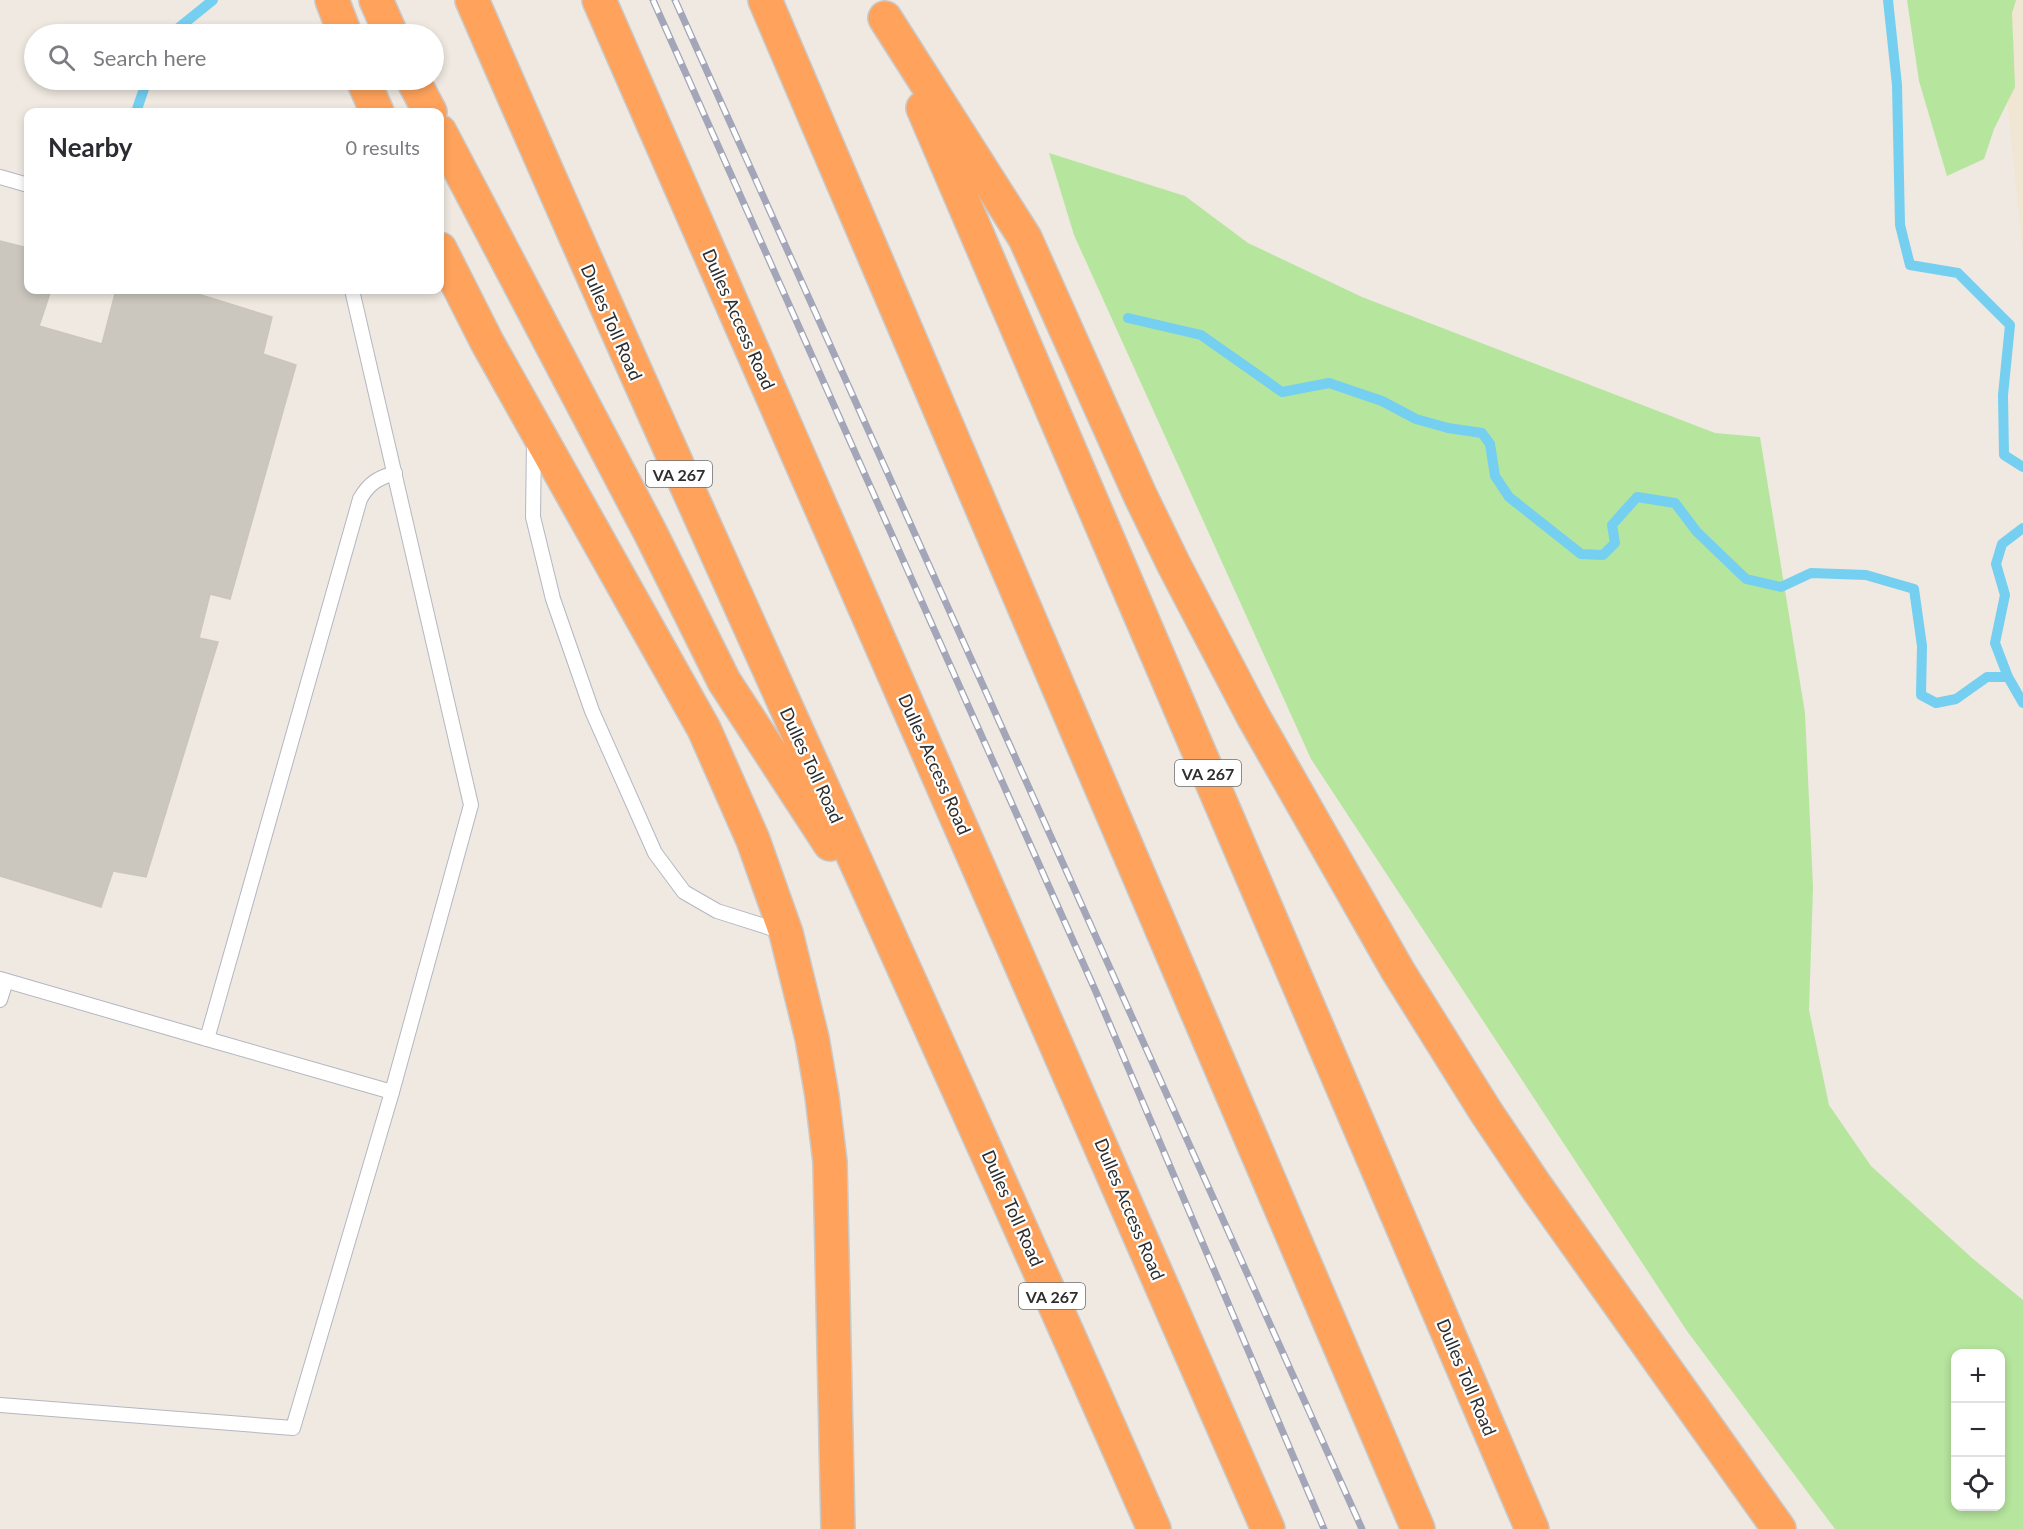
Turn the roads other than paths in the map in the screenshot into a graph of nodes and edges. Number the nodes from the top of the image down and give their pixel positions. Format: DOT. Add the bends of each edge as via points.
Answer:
graph roads {
  1 [pos="332,0"];
  2 [pos="376,0"];
  3 [pos="472,0"];
  4 [pos="599,0"];
  5 [pos="765,0"];
  6 [pos="881,9"];
  7 [pos="341,24"];
  8 [pos="387,24"];
  9 [pos="367,90"];
  10 [pos="418,90"];
  11 [pos="375,108"];
  12 [pos="428,108"];
  13 [pos="444,140"];
  14 [pos="0,177"];
  15 [pos="24,184"];
  16 [pos="444,256"];
  17 [pos="353,294"];
  18 [pos="534,425"];
  19 [pos="395,473"];
  20 [pos="786,933"];
  21 [pos="895,944"];
  22 [pos="3,980"];
  23 [pos="0,1000"];
  24 [pos="207,1039"];
  25 [pos="392,1092"];
  26 [pos="0,1405"];
  27 [pos="838,1529"];
  28 [pos="1154,1529"];
  29 [pos="1268,1529"];
  30 [pos="1418,1529"];
  31 [pos="1532,1529"];
  32 [pos="1779,1529"];
  1 -- 7 [label="highway"];
  2 -- 8 [label="highway"];
  3 -- 21 [label="highway, Dulles Toll Road / VA 267" via="736,599"];
  4 -- 29 [label="highway, Dulles Access Road"];
  5 -- 30 [label="highway"];
  6 -- 31 [label="highway, Dulles Toll Road / VA 267"];
  6 -- 32 [label="highway" via="1025,238 1174,565 1259,727 1398,971 1498,1130"];
  9 -- 11 [label="highway"];
  10 -- 12 [label="highway"];
  13 -- 21 [label="highway" via="724,681"];
  14 -- 15 [label="lane"];
  16 -- 18 [label="highway"];
  17 -- 19 [label="lane"];
  18 -- 20 [label="highway" via="704,729 753,840"];
  18 -- 20 [label="lane" via="533,517 553,598 592,711 655,853 692,897 717,911"];
  19 -- 24 [label="lane" via="378,478 360,499"];
  19 -- 25 [label="lane" via="471,805"];
  20 -- 27 [label="highway" via="812,1038 830,1162"];
  21 -- 28 [label="highway, Dulles Toll Road / VA 267"];
  22 -- 23 [label="lane"];
  22 -- 24 [label="lane"];
  24 -- 25 [label="lane"];
  25 -- 26 [label="lane" via="294,1428"];
}
